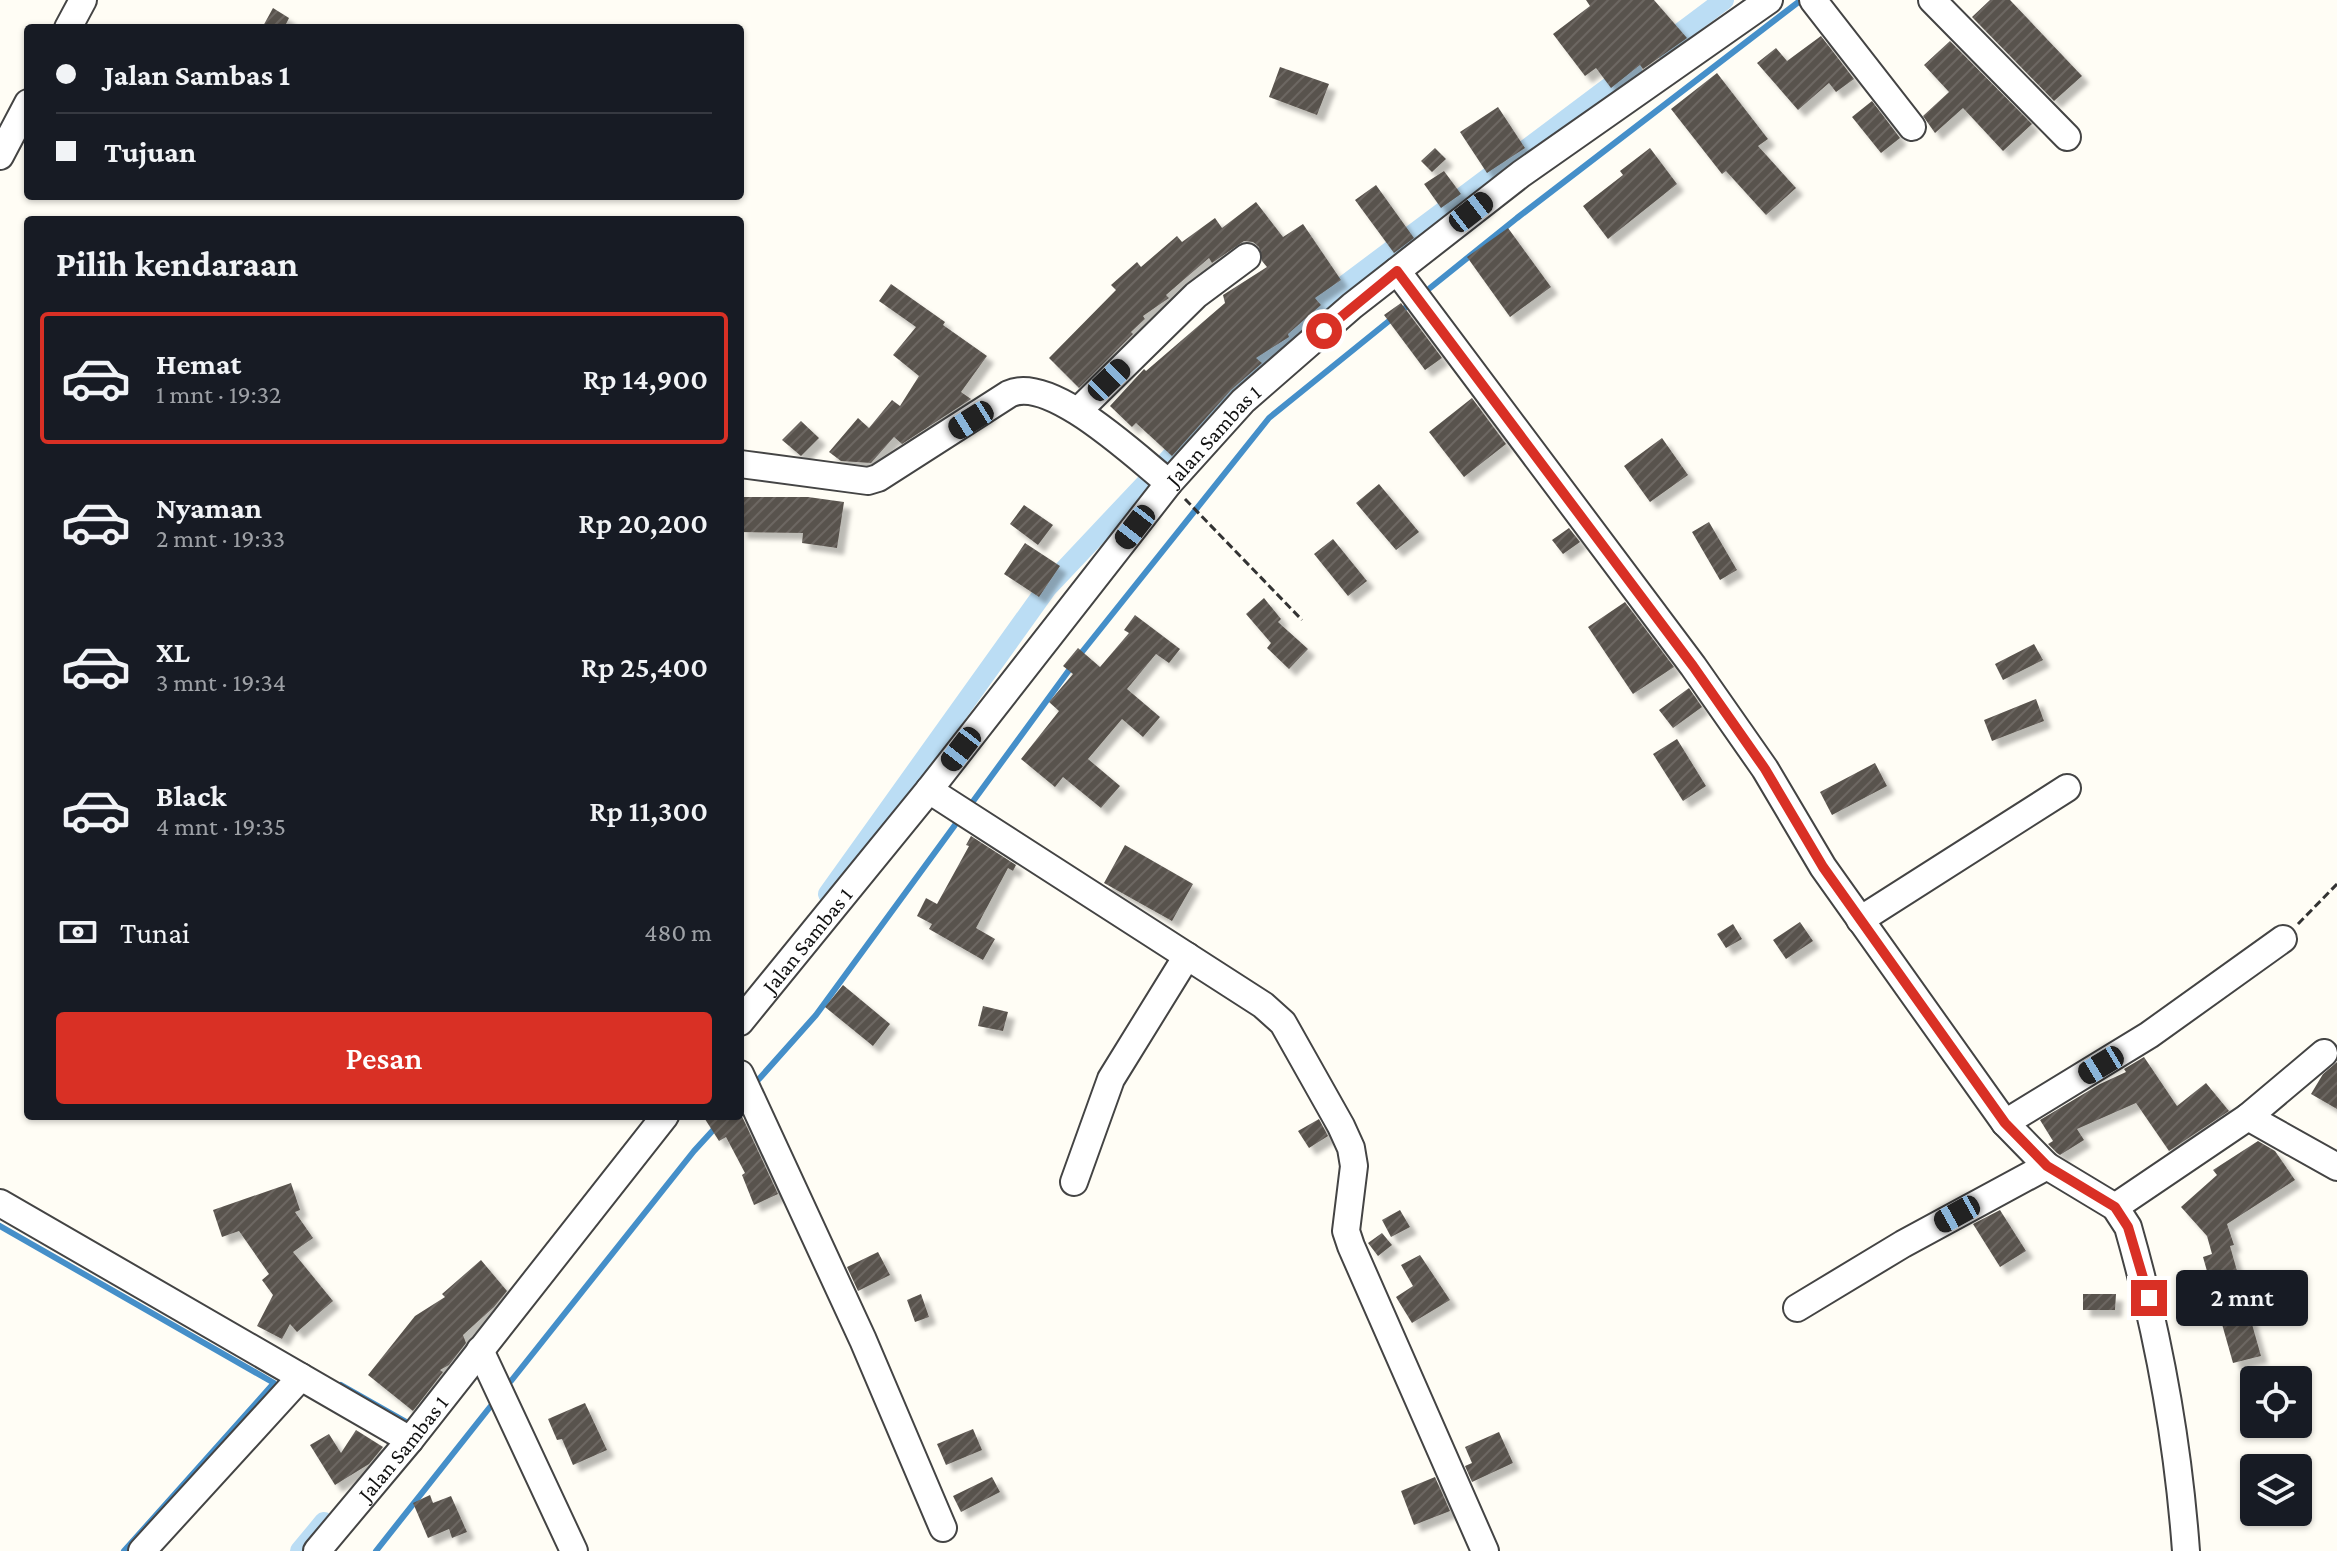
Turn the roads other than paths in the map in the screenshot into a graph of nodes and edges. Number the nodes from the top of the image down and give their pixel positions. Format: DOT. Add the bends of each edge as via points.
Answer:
graph roads {
  1 [pos="83,0"];
  2 [pos="1769,0"];
  3 [pos="1813,0"];
  4 [pos="1932,0"];
  5 [pos="70,24"];
  6 [pos="24,111"];
  7 [pos="1912,127"];
  8 [pos="2067,137"];
  9 [pos="1,154"];
  10 [pos="1247,257"];
  11 [pos="1397,271"];
  12 [pos="1078,411"];
  13 [pos="744,465"];
  14 [pos="1169,483"];
  15 [pos="2067,788"];
  16 [pos="929,790"];
  17 [pos="1860,920"];
  18 [pos="2283,939"];
  19 [pos="1187,956"];
  20 [pos="744,1017"];
  21 [pos="2324,1053"];
  22 [pos="744,1083"];
  23 [pos="2248,1117"];
  24 [pos="662,1120"];
  25 [pos="2005,1123"];
  26 [pos="2047,1166"];
  27 [pos="2337,1167"];
  28 [pos="1074,1182"];
  29 [pos="0,1203"];
  30 [pos="2115,1207"];
  31 [pos="1797,1308"];
  32 [pos="480,1350"];
  33 [pos="301,1377"];
  34 [pos="410,1440"];
  35 [pos="943,1528"];
  36 [pos="142,1551"];
  37 [pos="317,1551"];
  38 [pos="574,1551"];
  39 [pos="1485,1551"];
  40 [pos="2186,1551"];
  1 -- 5 [label="street"];
  2 -- 11 [label="street, Jalan Sambas 1" via="1521,174"];
  3 -- 7 [label="street"];
  4 -- 8 [label="street"];
  6 -- 9 [label="street"];
  10 -- 12 [label="street" via="1196,295"];
  11 -- 14 [label="street, Jalan Sambas 1" via="1243,401"];
  11 -- 17 [label="street" via="1693,666"];
  12 -- 13 [label="street" via="1040,392 1018,390 868,481"];
  12 -- 14 [label="street"];
  14 -- 16 [label="street, Jalan Sambas 1"];
  15 -- 17 [label="street"];
  16 -- 19 [label="street"];
  16 -- 20 [label="street, Jalan Sambas 1"];
  17 -- 25 [label="street"];
  18 -- 25 [label="street" via="2149,1035"];
  19 -- 28 [label="street" via="1111,1079"];
  19 -- 39 [label="street" via="1283,1023 1341,1126 1354,1159 1346,1216 1351,1246"];
  21 -- 23 [label="street"];
  22 -- 35 [label="street"];
  23 -- 27 [label="street"];
  23 -- 30 [label="street"];
  24 -- 32 [label="street, Jalan Sambas 1"];
  25 -- 26 [label="street"];
  26 -- 30 [label="street"];
  26 -- 31 [label="street"];
  29 -- 33 [label="street"];
  30 -- 40 [label="street" via="2128,1227 2149,1298"];
  32 -- 34 [label="street, Jalan Sambas 1"];
  32 -- 38 [label="street"];
  33 -- 34 [label="street"];
  33 -- 36 [label="street"];
  34 -- 37 [label="street, Jalan Sambas 1"];
}
